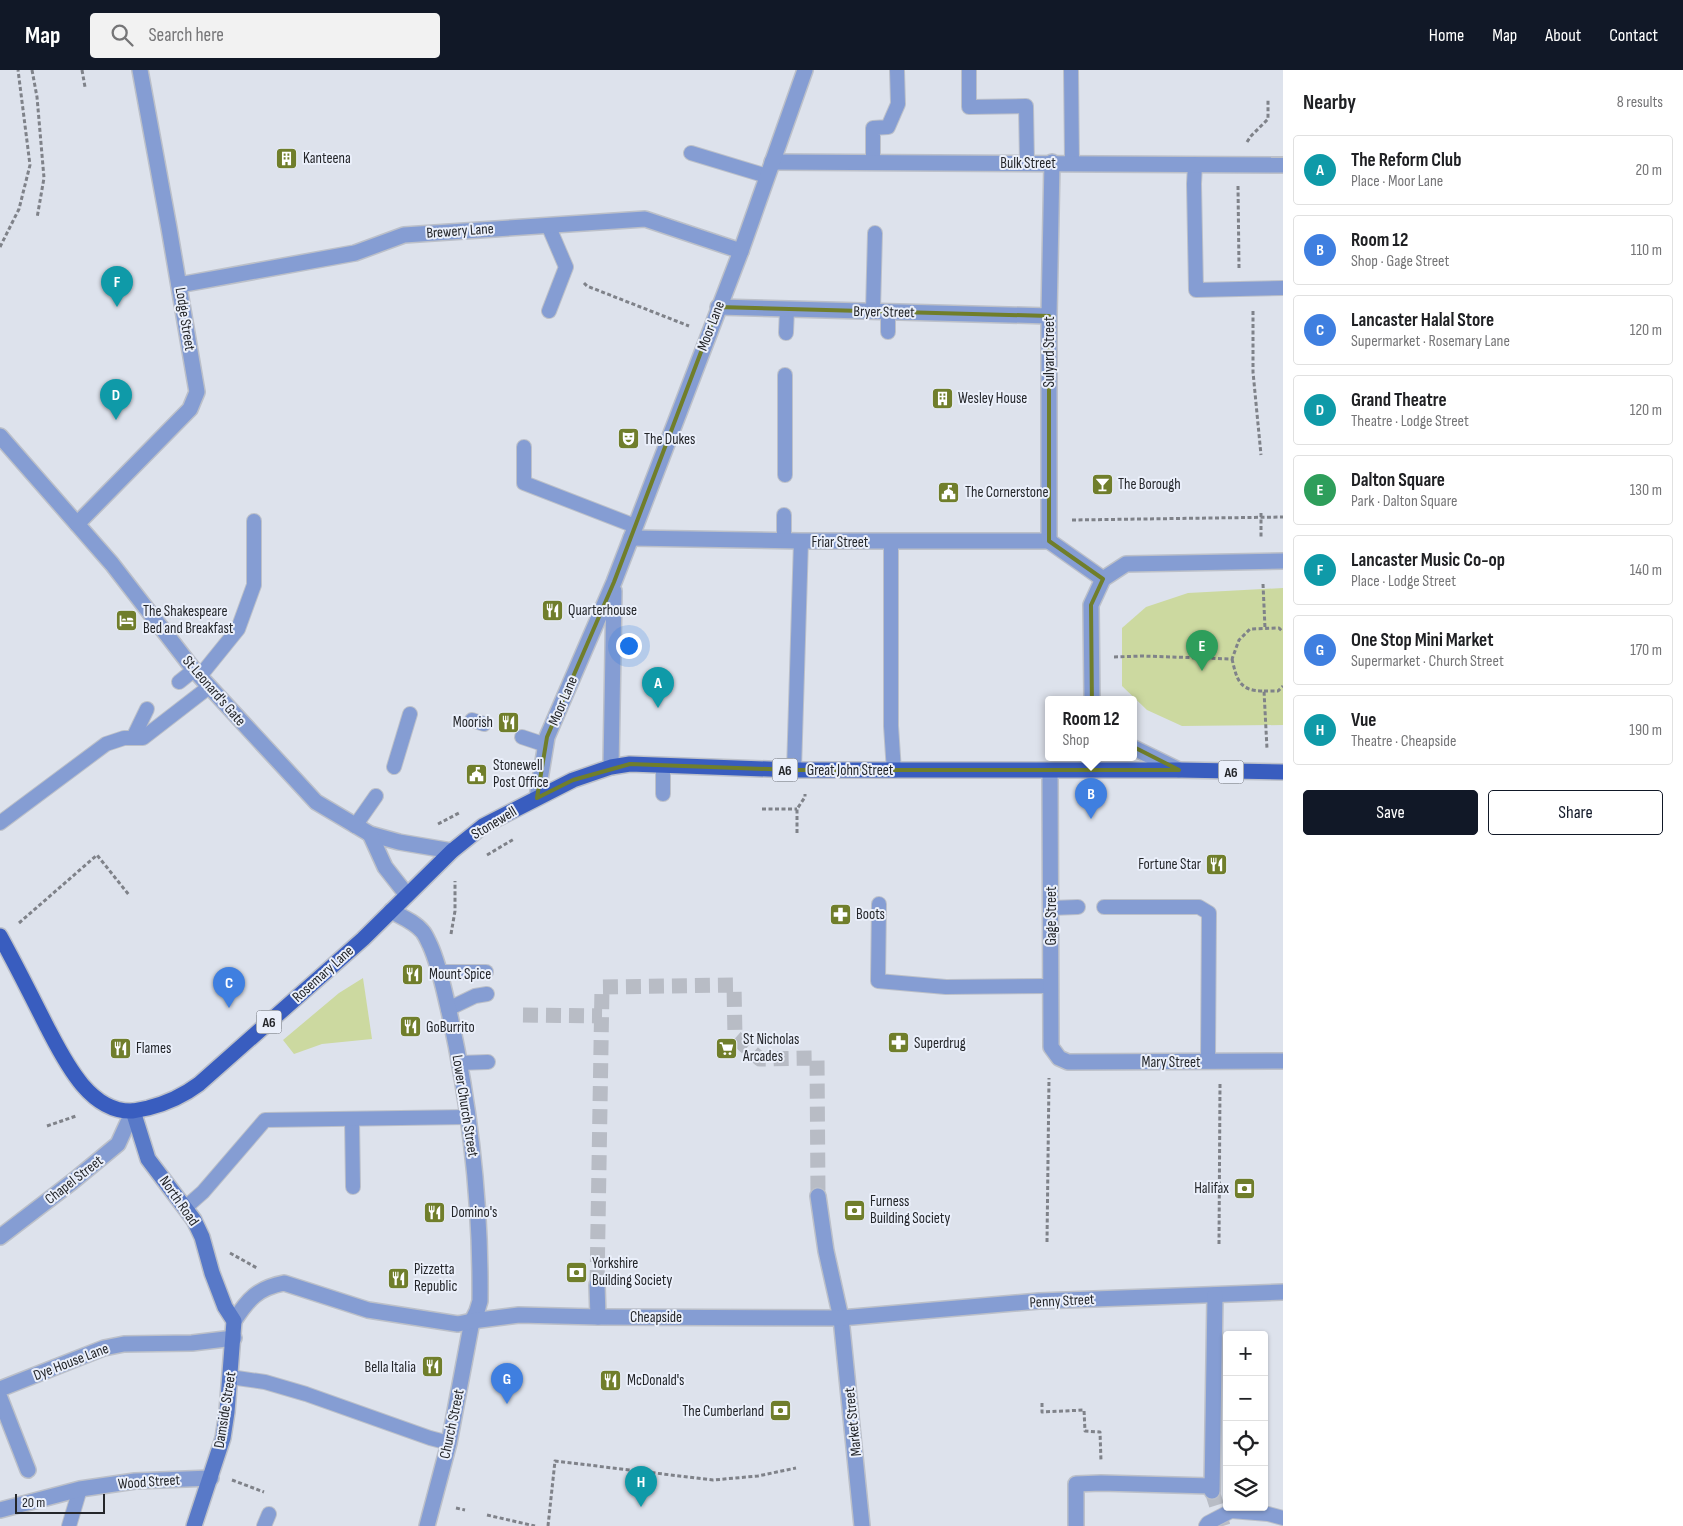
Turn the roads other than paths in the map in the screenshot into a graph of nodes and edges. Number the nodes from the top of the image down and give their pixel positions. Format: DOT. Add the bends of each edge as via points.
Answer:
graph roads {
  1 [pos="140,70"];
  2 [pos="805,70"];
  3 [pos="897,70"];
  4 [pos="969,70"];
  5 [pos="1071,70"];
  6 [pos="691,153"];
  7 [pos="873,162"];
  8 [pos="1052,162"];
  9 [pos="1027,163"];
  10 [pos="1072,163"];
  11 [pos="1194,164"];
  12 [pos="1283,165"];
  13 [pos="770,169"];
  14 [pos="548,225"];
  15 [pos="875,233"];
  16 [pos="741,250"];
  17 [pos="179,285"];
  18 [pos="1283,288"];
  19 [pos="718,307"];
  20 [pos="786,310"];
  21 [pos="549,311"];
  22 [pos="880,312"];
  23 [pos="1049,316"];
  24 [pos="888,332"];
  25 [pos="786,333"];
  26 [pos="786,375"];
  27 [pos="0,436"];
  28 [pos="524,447"];
  29 [pos="785,475"];
  30 [pos="784,515"];
  31 [pos="254,521"];
  32 [pos="77,524"];
  33 [pos="633,532"];
  34 [pos="784,541"];
  35 [pos="1048,541"];
  36 [pos="801,542"];
  37 [pos="891,542"];
  38 [pos="1283,561"];
  39 [pos="1104,579"];
  40 [pos="614,582"];
  41 [pos="201,678"];
  42 [pos="179,682"];
  43 [pos="1092,696"];
  44 [pos="148,708"];
  45 [pos="410,714"];
  46 [pos="522,737"];
  47 [pos="133,738"];
  48 [pos="546,745"];
  49 [pos="1137,749"];
  50 [pos="663,766"];
  51 [pos="394,767"];
  52 [pos="610,767"];
  53 [pos="794,770"];
  54 [pos="894,770"];
  55 [pos="1180,770"];
  56 [pos="1050,771"];
  57 [pos="1276,772"];
  58 [pos="663,794"];
  59 [pos="376,796"];
  60 [pos="537,798"];
  61 [pos="0,823"];
  62 [pos="355,826"];
  63 [pos="370,834"];
  64 [pos="452,851"];
  65 [pos="407,895"];
  66 [pos="879,904"];
  67 [pos="1078,907"];
  68 [pos="1104,907"];
  69 [pos="1051,908"];
  70 [pos="391,911"];
  71 [pos="1,938"];
  72 [pos="440,972"];
  73 [pos="486,972"];
  74 [pos="1051,986"];
  75 [pos="487,994"];
  76 [pos="448,1008"];
  77 [pos="1059,1058"];
  78 [pos="1283,1061"];
  79 [pos="459,1062"];
  80 [pos="488,1062"];
  81 [pos="1214,1062"];
  82 [pos="133,1111"];
  83 [pos="468,1117"];
  84 [pos="352,1119"];
  85 [pos="353,1187"];
  86 [pos="818,1196"];
  87 [pos="186,1207"];
  88 [pos="0,1237"];
  89 [pos="597,1285"];
  90 [pos="1283,1292"];
  91 [pos="1215,1295"];
  92 [pos="598,1317"];
  93 [pos="841,1318"];
  94 [pos="234,1321"];
  95 [pos="472,1321"];
  96 [pos="234,1338"];
  97 [pos="230,1377"];
  98 [pos="0,1389"];
  99 [pos="0,1398"];
  100 [pos="449,1443"];
  101 [pos="28,1470"];
  102 [pos="211,1478"];
  103 [pos="80,1489"];
  104 [pos="0,1510"];
  105 [pos="1283,1518"];
  106 [pos="69,1526"];
  107 [pos="194,1526"];
  108 [pos="427,1526"];
  109 [pos="862,1526"];
  110 [pos="1076,1526"];
  111 [pos="1206,1526"];
  1 -- 17 [label="street, Lodge Street"];
  2 -- 13 [label="street, Moor Lane"];
  3 -- 7 [label="lane" via="898,104 888,127 873,128"];
  4 -- 9 [label="lane" via="969,107 1026,106"];
  5 -- 10 [label="lane"];
  6 -- 13 [label="lane"];
  7 -- 9 [label="street, Bulk Street"];
  7 -- 13 [label="street, Bulk Street"];
  8 -- 9 [label="street, Bulk Street"];
  8 -- 10 [label="street, Bulk Street"];
  8 -- 23 [label="street, Sulyard Street"];
  10 -- 11 [label="street, Bulk Street"];
  11 -- 12 [label="street, Bulk Street"];
  11 -- 18 [label="lane" via="1196,290"];
  13 -- 16 [label="street, Moor Lane"];
  14 -- 16 [label="street, Brewery Lane" via="645,219"];
  14 -- 17 [label="street, Brewery Lane" via="404,235 355,253"];
  14 -- 21 [label="lane" via="566,267"];
  15 -- 22 [label="lane"];
  16 -- 19 [label="street, Moor Lane"];
  17 -- 32 [label="street, Lodge Street" via="197,392 190,409"];
  19 -- 20 [label="street, Bryer Street"];
  19 -- 33 [label="street, Moor Lane"];
  20 -- 22 [label="street, Bryer Street"];
  20 -- 25 [label="lane"];
  22 -- 23 [label="street, Bryer Street"];
  22 -- 24 [label="lane"];
  23 -- 35 [label="street, Sulyard Street"];
  26 -- 29 [label="lane"];
  27 -- 32 [label="street, St Leonard's Gate"];
  28 -- 33 [label="lane" via="524,483"];
  30 -- 34 [label="lane"];
  31 -- 41 [label="lane" via="254,585 238,629"];
  32 -- 41 [label="street, St Leonard's Gate"];
  33 -- 34 [label="street, Friar Street"];
  33 -- 40 [label="street, Moor Lane"];
  34 -- 36 [label="street, Friar Street"];
  35 -- 37 [label="street, Friar Street"];
  35 -- 39 [label="street"];
  36 -- 37 [label="street, Friar Street"];
  36 -- 53 [label="lane"];
  37 -- 54 [label="lane"];
  38 -- 39 [label="street" via="1126,564"];
  39 -- 43 [label="street" via="1091,604"];
  40 -- 48 [label="street, Moor Lane"];
  40 -- 52 [label="street, Moor Lane"];
  41 -- 42 [label="lane"];
  41 -- 47 [label="lane" via="143,738"];
  41 -- 62 [label="street, St Leonard's Gate" via="316,802"];
  44 -- 47 [label="lane"];
  45 -- 51 [label="lane"];
  46 -- 48 [label="lane"];
  47 -- 61 [label="lane" via="106,744"];
  48 -- 60 [label="street, Moor Lane"];
  49 -- 55 [label="street"];
  50 -- 52 [label="main road, Great John Street / A6" via="630,764"];
  50 -- 53 [label="main road, Great John Street / A6"];
  50 -- 58 [label="lane"];
  52 -- 60 [label="main road, Great John Street / A6"];
  53 -- 54 [label="main road, Great John Street / A6"];
  54 -- 56 [label="main road, Great John Street / A6"];
  55 -- 56 [label="main road, A6"];
  55 -- 57 [label="main road, A6"];
  56 -- 69 [label="street, Gage Street"];
  59 -- 62 [label="lane"];
  60 -- 64 [label="main road, Stonewell / A6" via="483,826"];
  62 -- 63 [label="street, St Leonard's Gate"];
  63 -- 64 [label="street, St Leonard's Gate"];
  63 -- 65 [label="street" via="385,867"];
  64 -- 65 [label="main road, Rosemary Lane / A6"];
  65 -- 70 [label="main road, Rosemary Lane / A6"];
  66 -- 74 [label="lane" via="878,981 946,987"];
  67 -- 69 [label="lane"];
  68 -- 81 [label="lane" via="1199,908 1209,913"];
  69 -- 74 [label="street, Gage Street"];
  70 -- 72 [label="street, Lower Church Street" via="424,933"];
  70 -- 82 [label="main road, Rosemary Lane / A6" via="199,1084 172,1101"];
  71 -- 82 [label="main road, A6" via="66,1064 84,1088 107,1105"];
  72 -- 73 [label="lane"];
  72 -- 76 [label="street, Lower Church Street"];
  74 -- 77 [label="street, Gage Street" via="1051,1047"];
  75 -- 76 [label="lane"];
  76 -- 79 [label="street, Lower Church Street"];
  77 -- 81 [label="street, Mary Street" via="1068,1062"];
  78 -- 81 [label="street, Mary Street"];
  79 -- 80 [label="lane"];
  79 -- 83 [label="street, Lower Church Street"];
  82 -- 87 [label="street, North Road" via="148,1159"];
  82 -- 88 [label="street, Chapel Street" via="118,1144"];
  83 -- 84 [label="lane"];
  83 -- 95 [label="street, Lower Church Street" via="476,1181 480,1269 480,1301"];
  84 -- 85 [label="lane"];
  84 -- 87 [label="lane" via="265,1120 203,1192"];
  86 -- 93 [label="street, Market Street"];
  87 -- 94 [label="street, North Road" via="202,1237 212,1273"];
  89 -- 92 [label="street"];
  90 -- 91 [label="street, Penny Street"];
  91 -- 93 [label="street, Penny Street" via="1039,1301"];
  91 -- 110 [label="street" via="1212,1489 1076,1484"];
  92 -- 93 [label="street, Cheapside"];
  92 -- 95 [label="street, Cheapside" via="519,1315"];
  93 -- 109 [label="street, Market Street"];
  94 -- 95 [label="street" via="245,1304 261,1291 284,1283 368,1310 458,1324"];
  94 -- 96 [label="street, Damside Street"];
  95 -- 100 [label="street, Church Street"];
  96 -- 97 [label="street, Damside Street"];
  96 -- 98 [label="street, Dye House Lane" via="104,1348"];
  97 -- 100 [label="lane" via="265,1382 306,1394"];
  97 -- 102 [label="street, Damside Street" via="223,1438"];
  99 -- 101 [label="street"];
  100 -- 108 [label="street, Church Street"];
  102 -- 103 [label="street, Wood Street" via="135,1481"];
  102 -- 107 [label="street, Damside Street"];
  103 -- 104 [label="street, Wood Street"];
  103 -- 106 [label="lane"];
  105 -- 111 [label="lane" via="1231,1511"];
}
